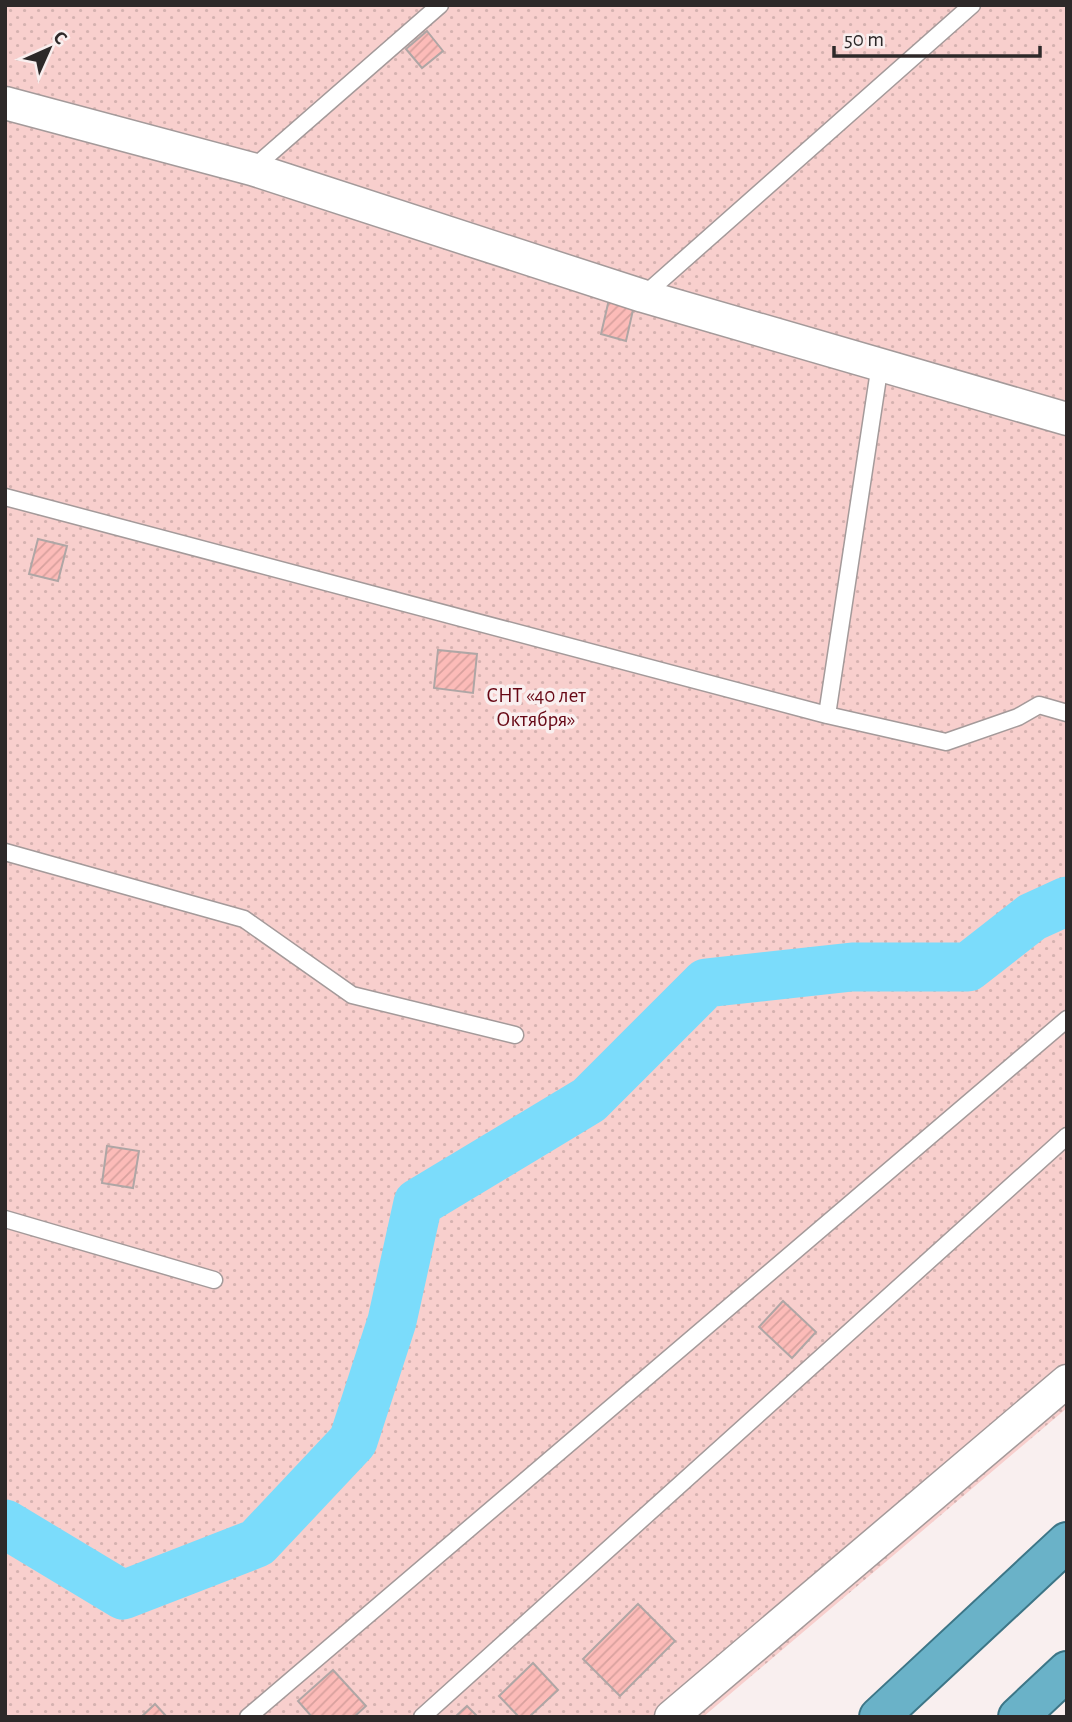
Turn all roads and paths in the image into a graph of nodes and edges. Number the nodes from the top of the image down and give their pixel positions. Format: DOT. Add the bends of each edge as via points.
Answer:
graph roads {
  1 [pos="440,5"];
  2 [pos="972,5"];
  3 [pos="5,103"];
  4 [pos="252,169"];
  5 [pos="643,296"];
  6 [pos="880,364"];
  7 [pos="1067,419"];
  8 [pos="5,496"];
  9 [pos="1067,713"];
  10 [pos="827,715"];
  11 [pos="5,852"];
  12 [pos="1067,1019"];
  13 [pos="515,1035"];
  14 [pos="1067,1136"];
  15 [pos="5,1219"];
  16 [pos="214,1280"];
  17 [pos="1067,1381"];
  18 [pos="1067,1542"];
  19 [pos="1067,1671"];
  20 [pos="248,1717"];
  21 [pos="422,1717"];
  22 [pos="671,1717"];
  23 [pos="879,1717"];
  24 [pos="1018,1717"];
  1 -- 4 [label="lane"];
  2 -- 5 [label="lane"];
  3 -- 4 [label="street"];
  4 -- 5 [label="street"];
  5 -- 6 [label="street"];
  6 -- 7 [label="street"];
  6 -- 10 [label="lane"];
  8 -- 10 [label="lane"];
  9 -- 10 [label="lane" via="1039,705 946,742"];
  11 -- 13 [label="lane" via="244,919 352,995"];
  12 -- 20 [label="lane"];
  14 -- 21 [label="lane"];
  15 -- 16 [label="lane"];
  17 -- 22 [label="street"];
  18 -- 23 [label="highway"];
  19 -- 24 [label="highway"];
}
